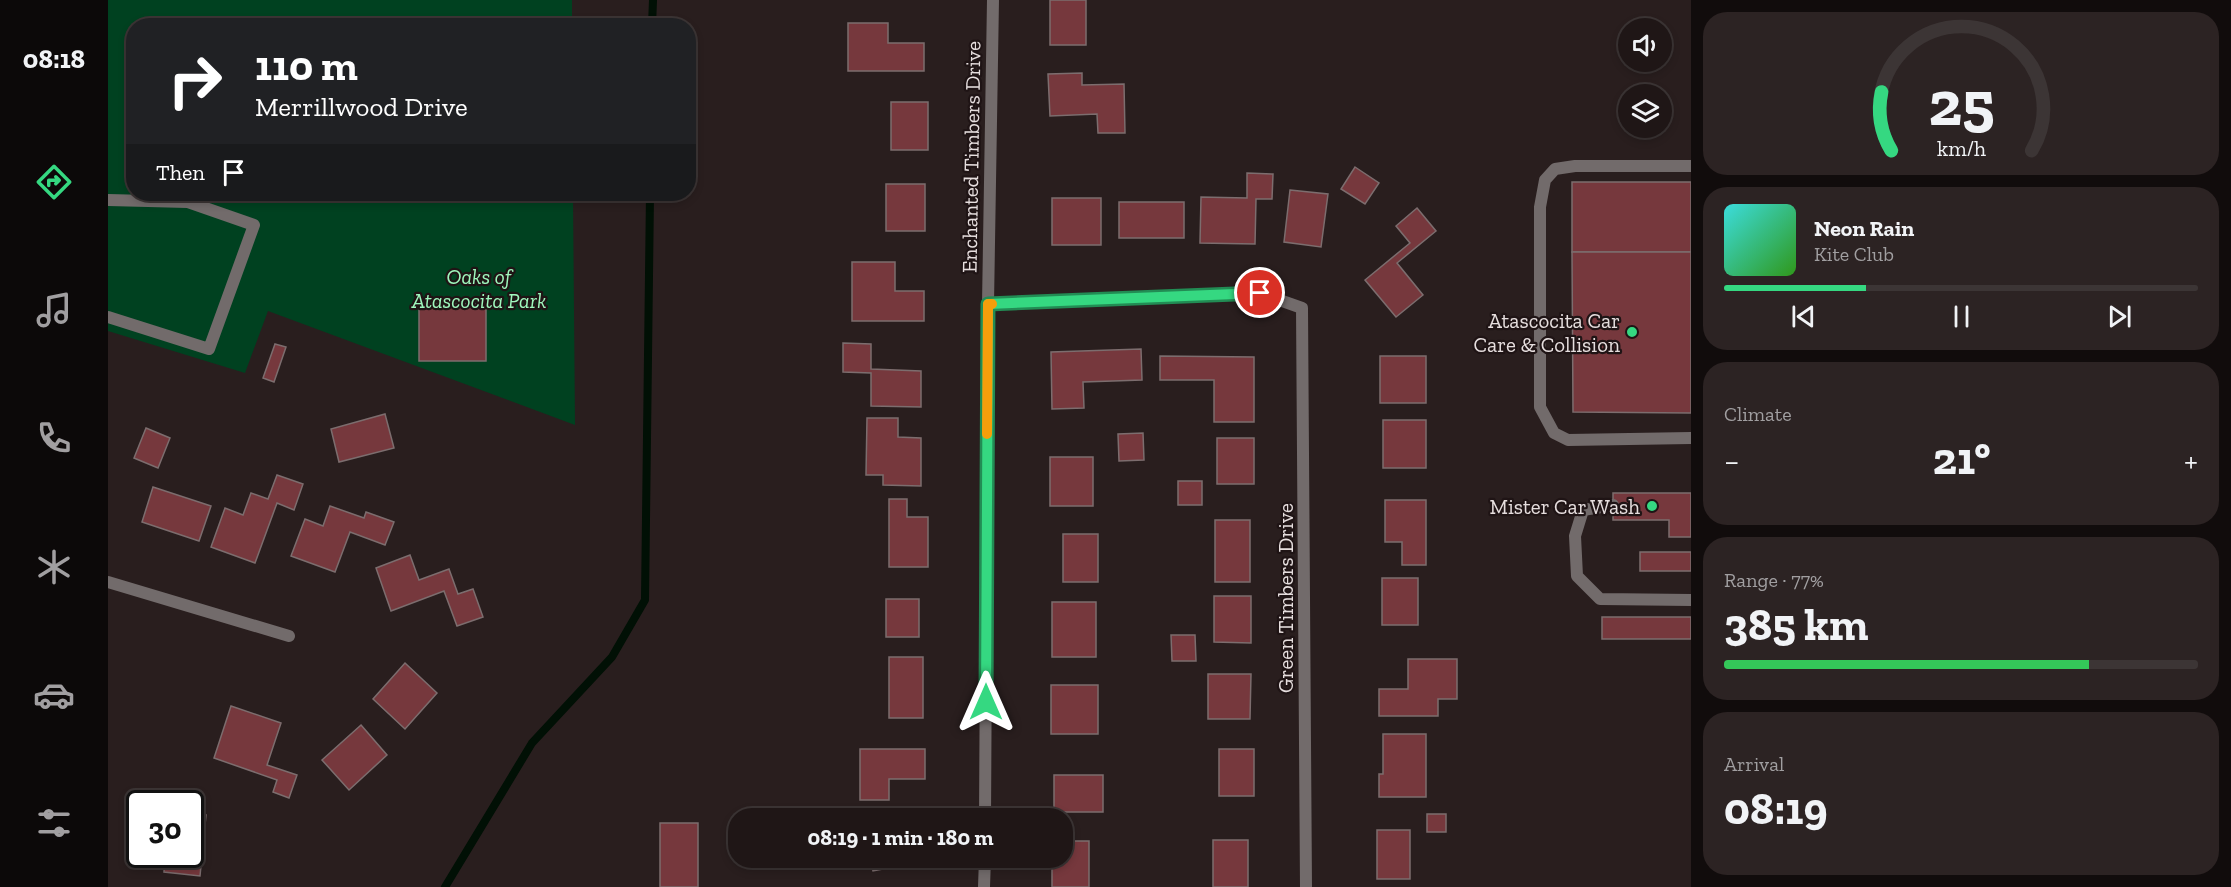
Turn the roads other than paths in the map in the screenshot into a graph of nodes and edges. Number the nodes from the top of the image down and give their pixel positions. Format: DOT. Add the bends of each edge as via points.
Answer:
graph roads {
  1 [pos="993,0"];
  2 [pos="1691,166"];
  3 [pos="108,200"];
  4 [pos="126,200"];
  5 [pos="148,201"];
  6 [pos="988,304"];
  7 [pos="108,318"];
  8 [pos="1691,438"];
  9 [pos="1613,505"];
  10 [pos="108,582"];
  11 [pos="1691,600"];
  12 [pos="289,636"];
  13 [pos="985,808"];
  14 [pos="985,868"];
  15 [pos="984,887"];
  16 [pos="1306,887"];
  1 -- 6 [label="street, Enchanted Timbers Drive"];
  2 -- 8 [label="street" via="1555,169 1545,180 1540,207 1540,407 1554,433 1568,440"];
  3 -- 4 [label="street"];
  5 -- 7 [label="street" via="188,202 254,225 209,350"];
  6 -- 13 [label="street, Enchanted Timbers Drive"];
  6 -- 16 [label="street, Green Timbers Drive" via="1260,293 1302,308"];
  9 -- 11 [label="street" via="1583,510 1575,536 1577,576 1600,598"];
  10 -- 12 [label="street"];
  14 -- 15 [label="street"];
}
